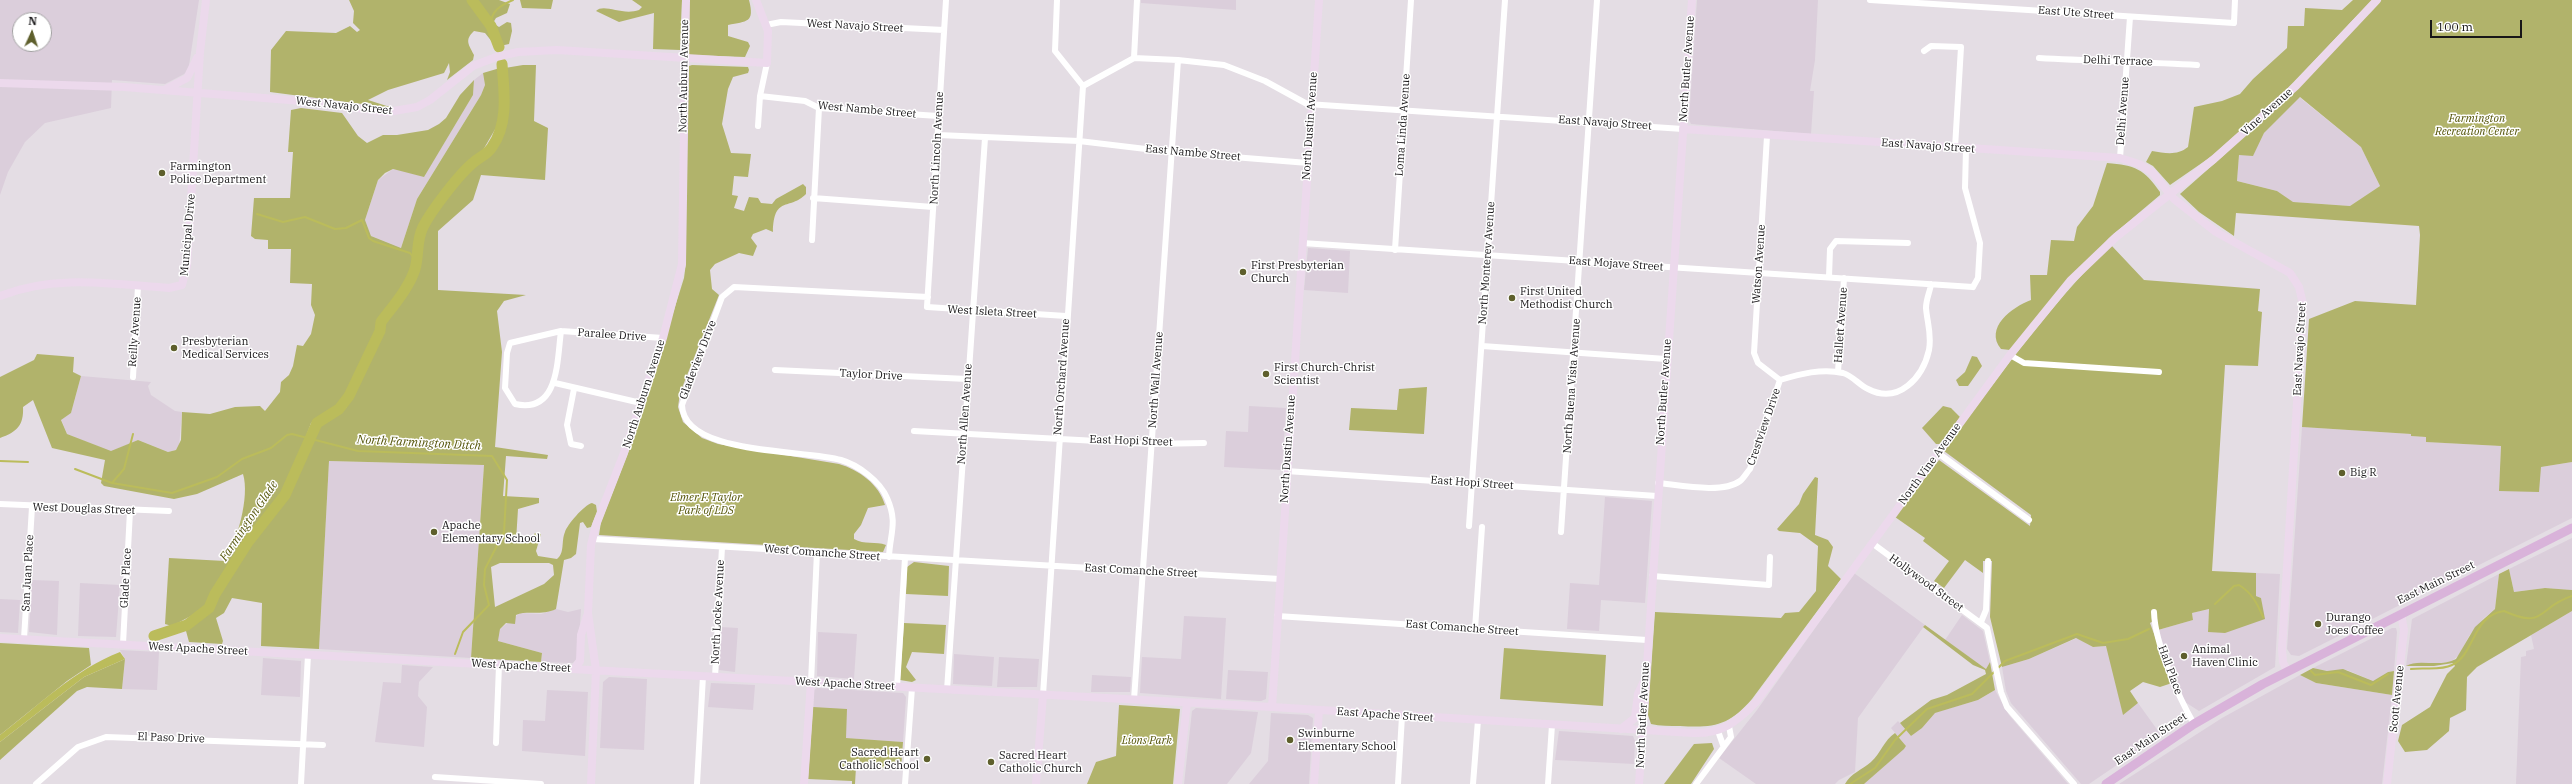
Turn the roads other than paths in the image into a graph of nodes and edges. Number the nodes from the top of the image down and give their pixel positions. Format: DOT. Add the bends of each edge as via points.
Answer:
graph roads {
  1 [pos="206,0"];
  2 [pos="686,0"];
  3 [pos="756,0"];
  4 [pos="946,0"];
  5 [pos="1057,0"];
  6 [pos="1137,0"];
  7 [pos="1319,0"];
  8 [pos="1411,0"];
  9 [pos="1505,0"];
  10 [pos="1597,0"];
  11 [pos="1692,0"];
  12 [pos="1870,0"];
  13 [pos="2235,0"];
  14 [pos="2377,0"];
  15 [pos="1936,2"];
  16 [pos="2130,17"];
  17 [pos="766,25"];
  18 [pos="944,30"];
  19 [pos="1924,51"];
  20 [pos="200,52"];
  21 [pos="684,57"];
  22 [pos="1134,58"];
  23 [pos="2039,58"];
  24 [pos="1178,60"];
  25 [pos="2127,62"];
  26 [pos="767,63"];
  27 [pos="2197,65"];
  28 [pos="0,83"];
  29 [pos="1083,86"];
  30 [pos="161,90"];
  31 [pos="198,93"];
  32 [pos="760,96"];
  33 [pos="1312,104"];
  34 [pos="819,108"];
  35 [pos="1404,109"];
  36 [pos="938,116"];
  37 [pos="1498,116"];
  38 [pos="1589,122"];
  39 [pos="758,126"];
  40 [pos="1683,129"];
  41 [pos="938,135"];
  42 [pos="1767,136"];
  43 [pos="985,138"];
  44 [pos="1079,141"];
  45 [pos="1955,148"];
  46 [pos="1966,148"];
  47 [pos="1171,152"];
  48 [pos="2120,158"];
  49 [pos="1308,163"];
  50 [pos="2169,194"];
  51 [pos="813,198"];
  52 [pos="933,208"];
  53 [pos="2147,211"];
  54 [pos="812,240"];
  55 [pos="1302,243"];
  56 [pos="1908,243"];
  57 [pos="1395,250"];
  58 [pos="1488,256"];
  59 [pos="1581,262"];
  60 [pos="1673,268"];
  61 [pos="1759,273"];
  62 [pos="1829,277"];
  63 [pos="1844,278"];
  64 [pos="1931,284"];
  65 [pos="138,286"];
  66 [pos="0,296"];
  67 [pos="928,296"];
  68 [pos="972,311"];
  69 [pos="1066,316"];
  70 [pos="561,332"];
  71 [pos="663,338"];
  72 [pos="1482,346"];
  73 [pos="1574,353"];
  74 [pos="2010,355"];
  75 [pos="1666,359"];
  76 [pos="774,370"];
  77 [pos="1838,372"];
  78 [pos="2160,372"];
  79 [pos="133,377"];
  80 [pos="967,379"];
  81 [pos="1780,380"];
  82 [pos="555,383"];
  83 [pos="574,389"];
  84 [pos="641,403"];
  85 [pos="914,430"];
  86 [pos="963,433"];
  87 [pos="1058,437"];
  88 [pos="1204,443"];
  89 [pos="1152,444"];
  90 [pos="581,446"];
  91 [pos="1938,453"];
  92 [pos="1286,471"];
  93 [pos="1472,483"];
  94 [pos="1658,483"];
  95 [pos="1564,489"];
  96 [pos="1657,496"];
  97 [pos="0,504"];
  98 [pos="32,507"];
  99 [pos="130,511"];
  100 [pos="169,511"];
  101 [pos="2029,520"];
  102 [pos="1469,526"];
  103 [pos="1482,527"];
  104 [pos="2572,528"];
  105 [pos="1561,532"];
  106 [pos="593,539"];
  107 [pos="1872,543"];
  108 [pos="722,547"];
  109 [pos="817,552"];
  110 [pos="889,557"];
  111 [pos="1770,557"];
  112 [pos="905,558"];
  113 [pos="955,561"];
  114 [pos="1988,561"];
  115 [pos="1051,566"];
  116 [pos="1143,571"];
  117 [pos="1652,576"];
  118 [pos="1280,579"];
  119 [pos="2154,612"];
  120 [pos="588,613"];
  121 [pos="2400,614"];
  122 [pos="1277,616"];
  123 [pos="1981,622"];
  124 [pos="1475,630"];
  125 [pos="0,638"];
  126 [pos="24,639"];
  127 [pos="1647,640"];
  128 [pos="123,644"];
  129 [pos="308,654"];
  130 [pos="499,665"];
  131 [pos="574,669"];
  132 [pos="596,670"];
  133 [pos="2287,671"];
  134 [pos="703,676"];
  135 [pos="715,677"];
  136 [pos="1645,680"];
  137 [pos="811,682"];
  138 [pos="897,687"];
  139 [pos="912,688"];
  140 [pos="947,690"];
  141 [pos="1043,695"];
  142 [pos="1134,700"];
  143 [pos="1187,703"];
  144 [pos="1272,707"];
  145 [pos="1319,710"];
  146 [pos="1402,716"];
  147 [pos="1478,720"];
  148 [pos="2194,724"];
  149 [pos="1552,725"];
  150 [pos="1728,727"];
  151 [pos="1621,729"];
  152 [pos="1642,730"];
  153 [pos="1718,731"];
  154 [pos="496,743"];
  155 [pos="303,744"];
  156 [pos="322,745"];
  157 [pos="1723,745"];
  158 [pos="435,777"];
  159 [pos="492,783"];
  160 [pos="36,784"];
  161 [pos="301,784"];
  162 [pos="541,784"];
  163 [pos="591,784"];
  164 [pos="697,784"];
  165 [pos="804,784"];
  166 [pos="905,784"];
  167 [pos="1036,784"];
  168 [pos="1178,784"];
  169 [pos="1314,784"];
  170 [pos="1398,784"];
  171 [pos="1473,784"];
  172 [pos="1548,784"];
  173 [pos="1639,784"];
  174 [pos="1696,784"];
  175 [pos="2074,784"];
  176 [pos="2106,784"];
  177 [pos="2387,784"];
  1 -- 20 [label="main road, Municipal Drive"];
  2 -- 21 [label="main road, North Auburn Avenue"];
  3 -- 17 [label="main road"];
  4 -- 18 [label="street, North Lincoln Avenue"];
  5 -- 29 [label="street" via="1055,51"];
  6 -- 22 [label="street"];
  7 -- 33 [label="main road, North Dustin Avenue"];
  8 -- 35 [label="street, Loma Linda Avenue"];
  9 -- 37 [label="street, North Monterey Avenue"];
  10 -- 38 [label="street, North Buena Vista Avenue"];
  11 -- 40 [label="main road, North Butler Avenue"];
  12 -- 15 [label="street, East Ute Street"];
  13 -- 16 [label="street, East Ute Street" via="2234,24"];
  14 -- 50 [label="main road, Vine Avenue" via="2296,86 2235,141"];
  15 -- 16 [label="street, East Ute Street"];
  16 -- 25 [label="street, Delhi Avenue"];
  17 -- 18 [label="street, West Navajo Street" via="782,22"];
  17 -- 26 [label="main road"];
  18 -- 36 [label="street, North Lincoln Avenue"];
  19 -- 45 [label="street" via="1932,46 1961,47"];
  20 -- 30 [label="main road" via="188,78 178,85"];
  20 -- 31 [label="main road, Municipal Drive"];
  21 -- 26 [label="main road, West Navajo Street"];
  21 -- 31 [label="main road, West Navajo Street" via="548,50 510,53 473,66 424,103 393,112 302,101"];
  21 -- 71 [label="main road, North Auburn Avenue" via="682,264"];
  22 -- 24 [label="street, East Navajo Street"];
  22 -- 29 [label="street"];
  23 -- 25 [label="street, Delhi Terrace"];
  24 -- 33 [label="street, East Navajo Street" via="1224,66 1265,81 1305,103"];
  24 -- 47 [label="street, North Wall Avenue"];
  25 -- 27 [label="street, Delhi Terrace"];
  25 -- 48 [label="street, Delhi Avenue"];
  26 -- 32 [label="street"];
  28 -- 30 [label="main road, West Navajo Street"];
  29 -- 44 [label="street, North Orchard Avenue"];
  30 -- 31 [label="main road, West Navajo Street"];
  31 -- 65 [label="main road, Municipal Drive" via="185,280 182,285 175,288"];
  32 -- 34 [label="street, West Nambe Street" via="805,101"];
  32 -- 39 [label="street"];
  33 -- 35 [label="street, East Navajo Street"];
  33 -- 49 [label="main road, North Dustin Avenue"];
  34 -- 36 [label="street, West Nambe Street"];
  34 -- 51 [label="street"];
  35 -- 37 [label="street, East Navajo Street"];
  35 -- 57 [label="street, Loma Linda Avenue"];
  36 -- 41 [label="street, North Lincoln Avenue"];
  37 -- 38 [label="street, East Navajo Street"];
  37 -- 58 [label="street, North Monterey Avenue"];
  38 -- 40 [label="street, East Navajo Street"];
  38 -- 59 [label="street, North Buena Vista Avenue"];
  40 -- 42 [label="main road, East Navajo Street"];
  40 -- 60 [label="main road, North Butler Avenue"];
  41 -- 43 [label="street"];
  41 -- 52 [label="street, North Lincoln Avenue"];
  42 -- 45 [label="main road, East Navajo Street"];
  42 -- 61 [label="street, Watson Avenue"];
  43 -- 44 [label="street"];
  43 -- 68 [label="street, North Allen Avenue"];
  44 -- 47 [label="street, East Nambe Street"];
  44 -- 69 [label="street, North Orchard Avenue"];
  45 -- 46 [label="main road, East Navajo Street"];
  46 -- 48 [label="main road, East Navajo Street"];
  46 -- 64 [label="street" via="1965,188 1980,243 1978,278 1974,288"];
  47 -- 49 [label="street, East Nambe Street"];
  47 -- 89 [label="street, North Wall Avenue"];
  48 -- 50 [label="main road, East Navajo Street" via="2139,164 2152,172"];
  49 -- 55 [label="main road, North Dustin Avenue"];
  50 -- 53 [label="main road, Vine Avenue"];
  50 -- 133 [label="main road, East Navajo Street" via="2187,211 2223,236 2285,270 2297,282 2302,294 2303,313 2282,649"];
  51 -- 52 [label="street"];
  51 -- 54 [label="street"];
  52 -- 67 [label="street, North Lincoln Avenue"];
  53 -- 74 [label="main road, North Vine Avenue" via="2070,282"];
  55 -- 57 [label="street, East Mojave Street"];
  55 -- 92 [label="main road, North Dustin Avenue"];
  56 -- 62 [label="street" via="1836,241 1830,249"];
  57 -- 58 [label="street, East Mojave Street"];
  58 -- 59 [label="street, East Mojave Street"];
  58 -- 72 [label="street, North Monterey Avenue"];
  59 -- 60 [label="street, East Mojave Street"];
  59 -- 73 [label="street, North Buena Vista Avenue"];
  60 -- 61 [label="street, East Mojave Street"];
  60 -- 75 [label="main road, North Butler Avenue"];
  61 -- 62 [label="street, East Mojave Street"];
  61 -- 81 [label="street, Watson Avenue" via="1754,353 1758,363"];
  62 -- 63 [label="street, East Mojave Street"];
  63 -- 64 [label="street, East Mojave Street"];
  63 -- 77 [label="street, Hallett Avenue"];
  64 -- 77 [label="street, Crestview Drive" via="1926,308 1931,332 1928,351 1920,372 1910,386 1899,392 1881,393 1869,390 1849,376"];
  65 -- 66 [label="main road, Municipal Drive" via="47,283 22,287"];
  65 -- 79 [label="street, Reilly Avenue"];
  67 -- 68 [label="street, West Isleta Street" via="927,307"];
  67 -- 110 [label="street, Gladeview Drive" via="747,286 730,289 722,297 682,404 687,422 711,440 841,460 876,482 886,496 894,527"];
  68 -- 69 [label="street, West Isleta Street"];
  68 -- 80 [label="street, North Allen Avenue"];
  69 -- 87 [label="street, North Orchard Avenue"];
  70 -- 71 [label="street, Paralee Drive"];
  70 -- 82 [label="street"];
  70 -- 82 [label="street, Paralee Drive" via="510,343 507,353 505,388 515,404 527,406 540,402"];
  71 -- 84 [label="main road, North Auburn Avenue"];
  72 -- 73 [label="street"];
  72 -- 93 [label="street, North Monterey Avenue"];
  73 -- 75 [label="street"];
  73 -- 95 [label="street, North Buena Vista Avenue"];
  74 -- 78 [label="street" via="2024,363"];
  74 -- 91 [label="main road, North Vine Avenue"];
  75 -- 94 [label="main road, North Butler Avenue"];
  76 -- 80 [label="street, Taylor Drive"];
  77 -- 81 [label="street, Crestview Drive" via="1811,372"];
  80 -- 86 [label="street, North Allen Avenue"];
  81 -- 94 [label="street, Crestview Drive" via="1750,469 1741,481 1715,487"];
  82 -- 83 [label="street"];
  83 -- 84 [label="street"];
  83 -- 90 [label="street" via="567,425 570,444"];
  84 -- 106 [label="main road, North Auburn Avenue"];
  85 -- 86 [label="street, East Hopi Street"];
  86 -- 87 [label="street, East Hopi Street"];
  86 -- 113 [label="street, North Allen Avenue"];
  87 -- 89 [label="street, East Hopi Street"];
  87 -- 115 [label="street, North Orchard Avenue"];
  88 -- 89 [label="street, East Hopi Street"];
  89 -- 116 [label="street, North Wall Avenue"];
  91 -- 101 [label="street"];
  91 -- 107 [label="main road, North Vine Avenue"];
  92 -- 93 [label="street, East Hopi Street"];
  92 -- 118 [label="main road, North Dustin Avenue"];
  93 -- 95 [label="street, East Hopi Street"];
  93 -- 102 [label="street, North Monterey Avenue"];
  94 -- 96 [label="main road, North Butler Avenue"];
  95 -- 96 [label="street, East Hopi Street"];
  95 -- 105 [label="street, North Buena Vista Avenue"];
  96 -- 117 [label="main road, North Butler Avenue"];
  97 -- 98 [label="street, West Douglas Street"];
  98 -- 99 [label="street, West Douglas Street"];
  98 -- 126 [label="street, San Juan Place"];
  99 -- 100 [label="street, West Douglas Street"];
  99 -- 128 [label="street, Glade Place"];
  103 -- 124 [label="street"];
  104 -- 121 [label="main road, East Main Street"];
  106 -- 108 [label="street, West Comanche Street"];
  106 -- 120 [label="main road, North Auburn Avenue"];
  107 -- 123 [label="street, Hollywood Street"];
  107 -- 150 [label="main road, North Vine Avenue" via="1756,702"];
  108 -- 109 [label="street, West Comanche Street"];
  108 -- 135 [label="street, North Locke Avenue"];
  109 -- 110 [label="street, West Comanche Street"];
  109 -- 137 [label="street"];
  110 -- 112 [label="street, West Comanche Street"];
  111 -- 117 [label="street" via="1769,585"];
  112 -- 113 [label="street, West Comanche Street"];
  112 -- 138 [label="street"];
  113 -- 115 [label="street, West Comanche Street"];
  113 -- 140 [label="street, North Allen Avenue"];
  114 -- 123 [label="street" via="1986,610"];
  115 -- 116 [label="street, East Comanche Street"];
  115 -- 141 [label="street, North Orchard Avenue"];
  116 -- 118 [label="street, East Comanche Street"];
  116 -- 142 [label="street, North Wall Avenue"];
  117 -- 127 [label="main road, North Butler Avenue"];
  118 -- 122 [label="main road, North Dustin Avenue"];
  119 -- 148 [label="street, Hall Place" via="2154,624 2162,649"];
  120 -- 131 [label="main road" via="582,634 580,661"];
  120 -- 132 [label="main road, North Auburn Avenue"];
  121 -- 133 [label="main road, East Main Street"];
  121 -- 177 [label="main road, Scott Avenue" via="2404,630"];
  122 -- 124 [label="street, East Comanche Street"];
  122 -- 144 [label="main road, North Dustin Avenue"];
  123 -- 175 [label="street" via="1988,631 2001,692 2007,707"];
  124 -- 127 [label="street, East Comanche Street"];
  125 -- 126 [label="main road, West Apache Street"];
  126 -- 128 [label="main road, West Apache Street"];
  127 -- 136 [label="main road, North Butler Avenue"];
  128 -- 129 [label="main road, West Apache Street"];
  129 -- 130 [label="main road, West Apache Street"];
  129 -- 155 [label="street"];
  130 -- 131 [label="main road, West Apache Street"];
  130 -- 154 [label="street"];
  131 -- 132 [label="main road, West Apache Street"];
  132 -- 134 [label="main road, West Apache Street"];
  132 -- 163 [label="main road, North Auburn Avenue"];
  133 -- 148 [label="main road, East Main Street"];
  134 -- 135 [label="main road, West Apache Street"];
  134 -- 164 [label="street, North Locke Avenue"];
  135 -- 137 [label="main road, West Apache Street"];
  136 -- 151 [label="main road" via="1638,694 1635,718"];
  136 -- 152 [label="main road, North Butler Avenue"];
  137 -- 138 [label="main road, West Apache Street"];
  137 -- 165 [label="main road"];
  138 -- 139 [label="main road, West Apache Street"];
  139 -- 140 [label="main road, West Apache Street"];
  139 -- 166 [label="street"];
  140 -- 141 [label="main road, West Apache Street"];
  141 -- 142 [label="main road, East Apache Street"];
  141 -- 167 [label="main road, North Orchard Avenue"];
  142 -- 143 [label="main road, East Apache Street"];
  143 -- 144 [label="main road, East Apache Street"];
  143 -- 168 [label="main road"];
  144 -- 145 [label="main road, East Apache Street"];
  145 -- 146 [label="main road, East Apache Street"];
  145 -- 169 [label="main road"];
  146 -- 147 [label="main road, East Apache Street"];
  146 -- 170 [label="street"];
  147 -- 149 [label="main road, East Apache Street"];
  147 -- 171 [label="street"];
  148 -- 176 [label="main road, East Main Street"];
  149 -- 151 [label="main road, East Apache Street"];
  149 -- 172 [label="street"];
  150 -- 153 [label="main road, East Apache Street"];
  150 -- 157 [label="street" via="1732,736"];
  151 -- 152 [label="main road, East Apache Street"];
  152 -- 153 [label="main road, East Apache Street" via="1701,734"];
  152 -- 173 [label="main road, North Butler Avenue"];
  153 -- 157 [label="street"];
  155 -- 156 [label="street, El Paso Drive"];
  155 -- 160 [label="street, El Paso Drive" via="106,736 78,747"];
  155 -- 161 [label="street"];
  157 -- 174 [label="street"];
  158 -- 159 [label="street"];
  159 -- 162 [label="street"];
}
